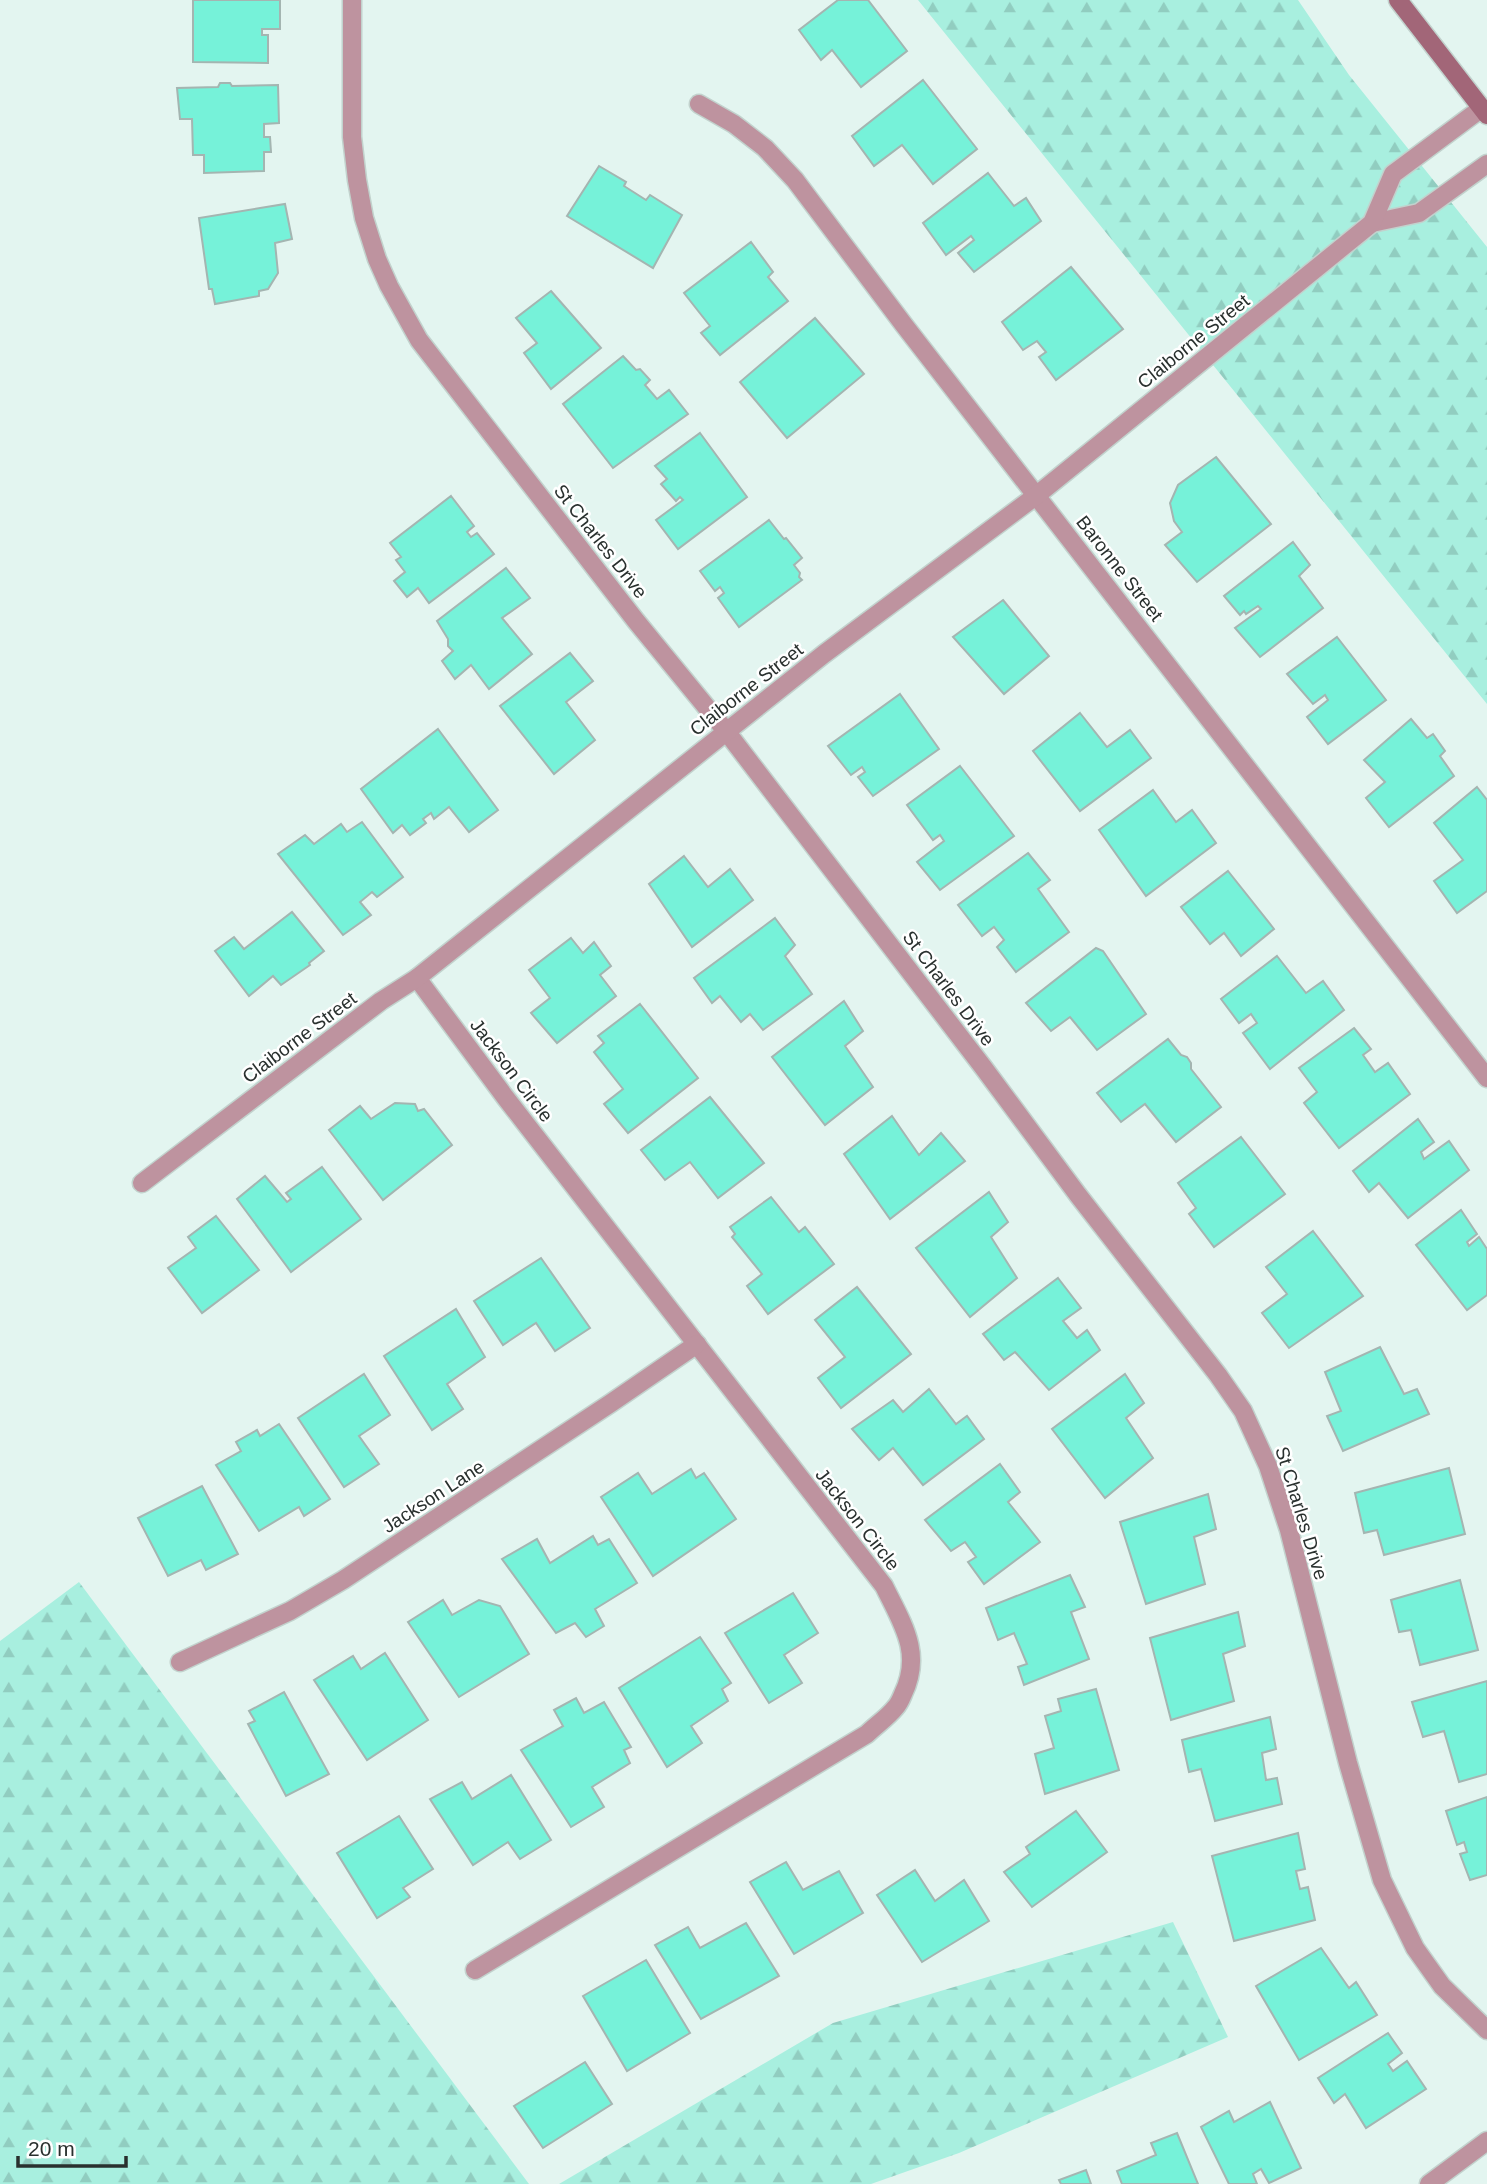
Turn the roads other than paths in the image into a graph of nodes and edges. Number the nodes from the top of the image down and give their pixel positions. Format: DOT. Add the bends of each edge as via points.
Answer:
graph roads {
  1 [pos="352,0"];
  2 [pos="1398,0"];
  3 [pos="699,104"];
  4 [pos="1484,111"];
  5 [pos="1487,164"];
  6 [pos="1372,223"];
  7 [pos="1037,495"];
  8 [pos="726,731"];
  9 [pos="417,978"];
  10 [pos="1487,1078"];
  11 [pos="142,1183"];
  12 [pos="697,1344"];
  13 [pos="180,1662"];
  14 [pos="475,1970"];
  15 [pos="1487,2030"];
  16 [pos="1487,2141"];
  17 [pos="1429,2184"];
  1 -- 8 [label="street, St Charles Drive" via="352,137 357,180 364,218 389,286 419,340 635,621"];
  2 -- 4 [label="main road"];
  3 -- 7 [label="street, Baronne Street" via="755,140 795,180"];
  4 -- 6 [label="street, Claiborne Street" via="1394,174"];
  5 -- 6 [label="street, Claiborne Street" via="1419,213"];
  6 -- 7 [label="street, Claiborne Street"];
  7 -- 8 [label="street, Claiborne Street"];
  7 -- 10 [label="street, Baronne Street"];
  8 -- 9 [label="street, Claiborne Street"];
  8 -- 15 [label="street, St Charles Drive" via="1243,1411 1289,1530 1382,1880 1415,1948 1442,1986"];
  9 -- 11 [label="street, Claiborne Street"];
  9 -- 12 [label="street, Jackson Circle"];
  12 -- 13 [label="street, Jackson Lane" via="343,1580 290,1611"];
  12 -- 14 [label="street, Jackson Circle" via="884,1587 907,1636 911,1677 897,1707 867,1734"];
  16 -- 17 [label="street"];
}
